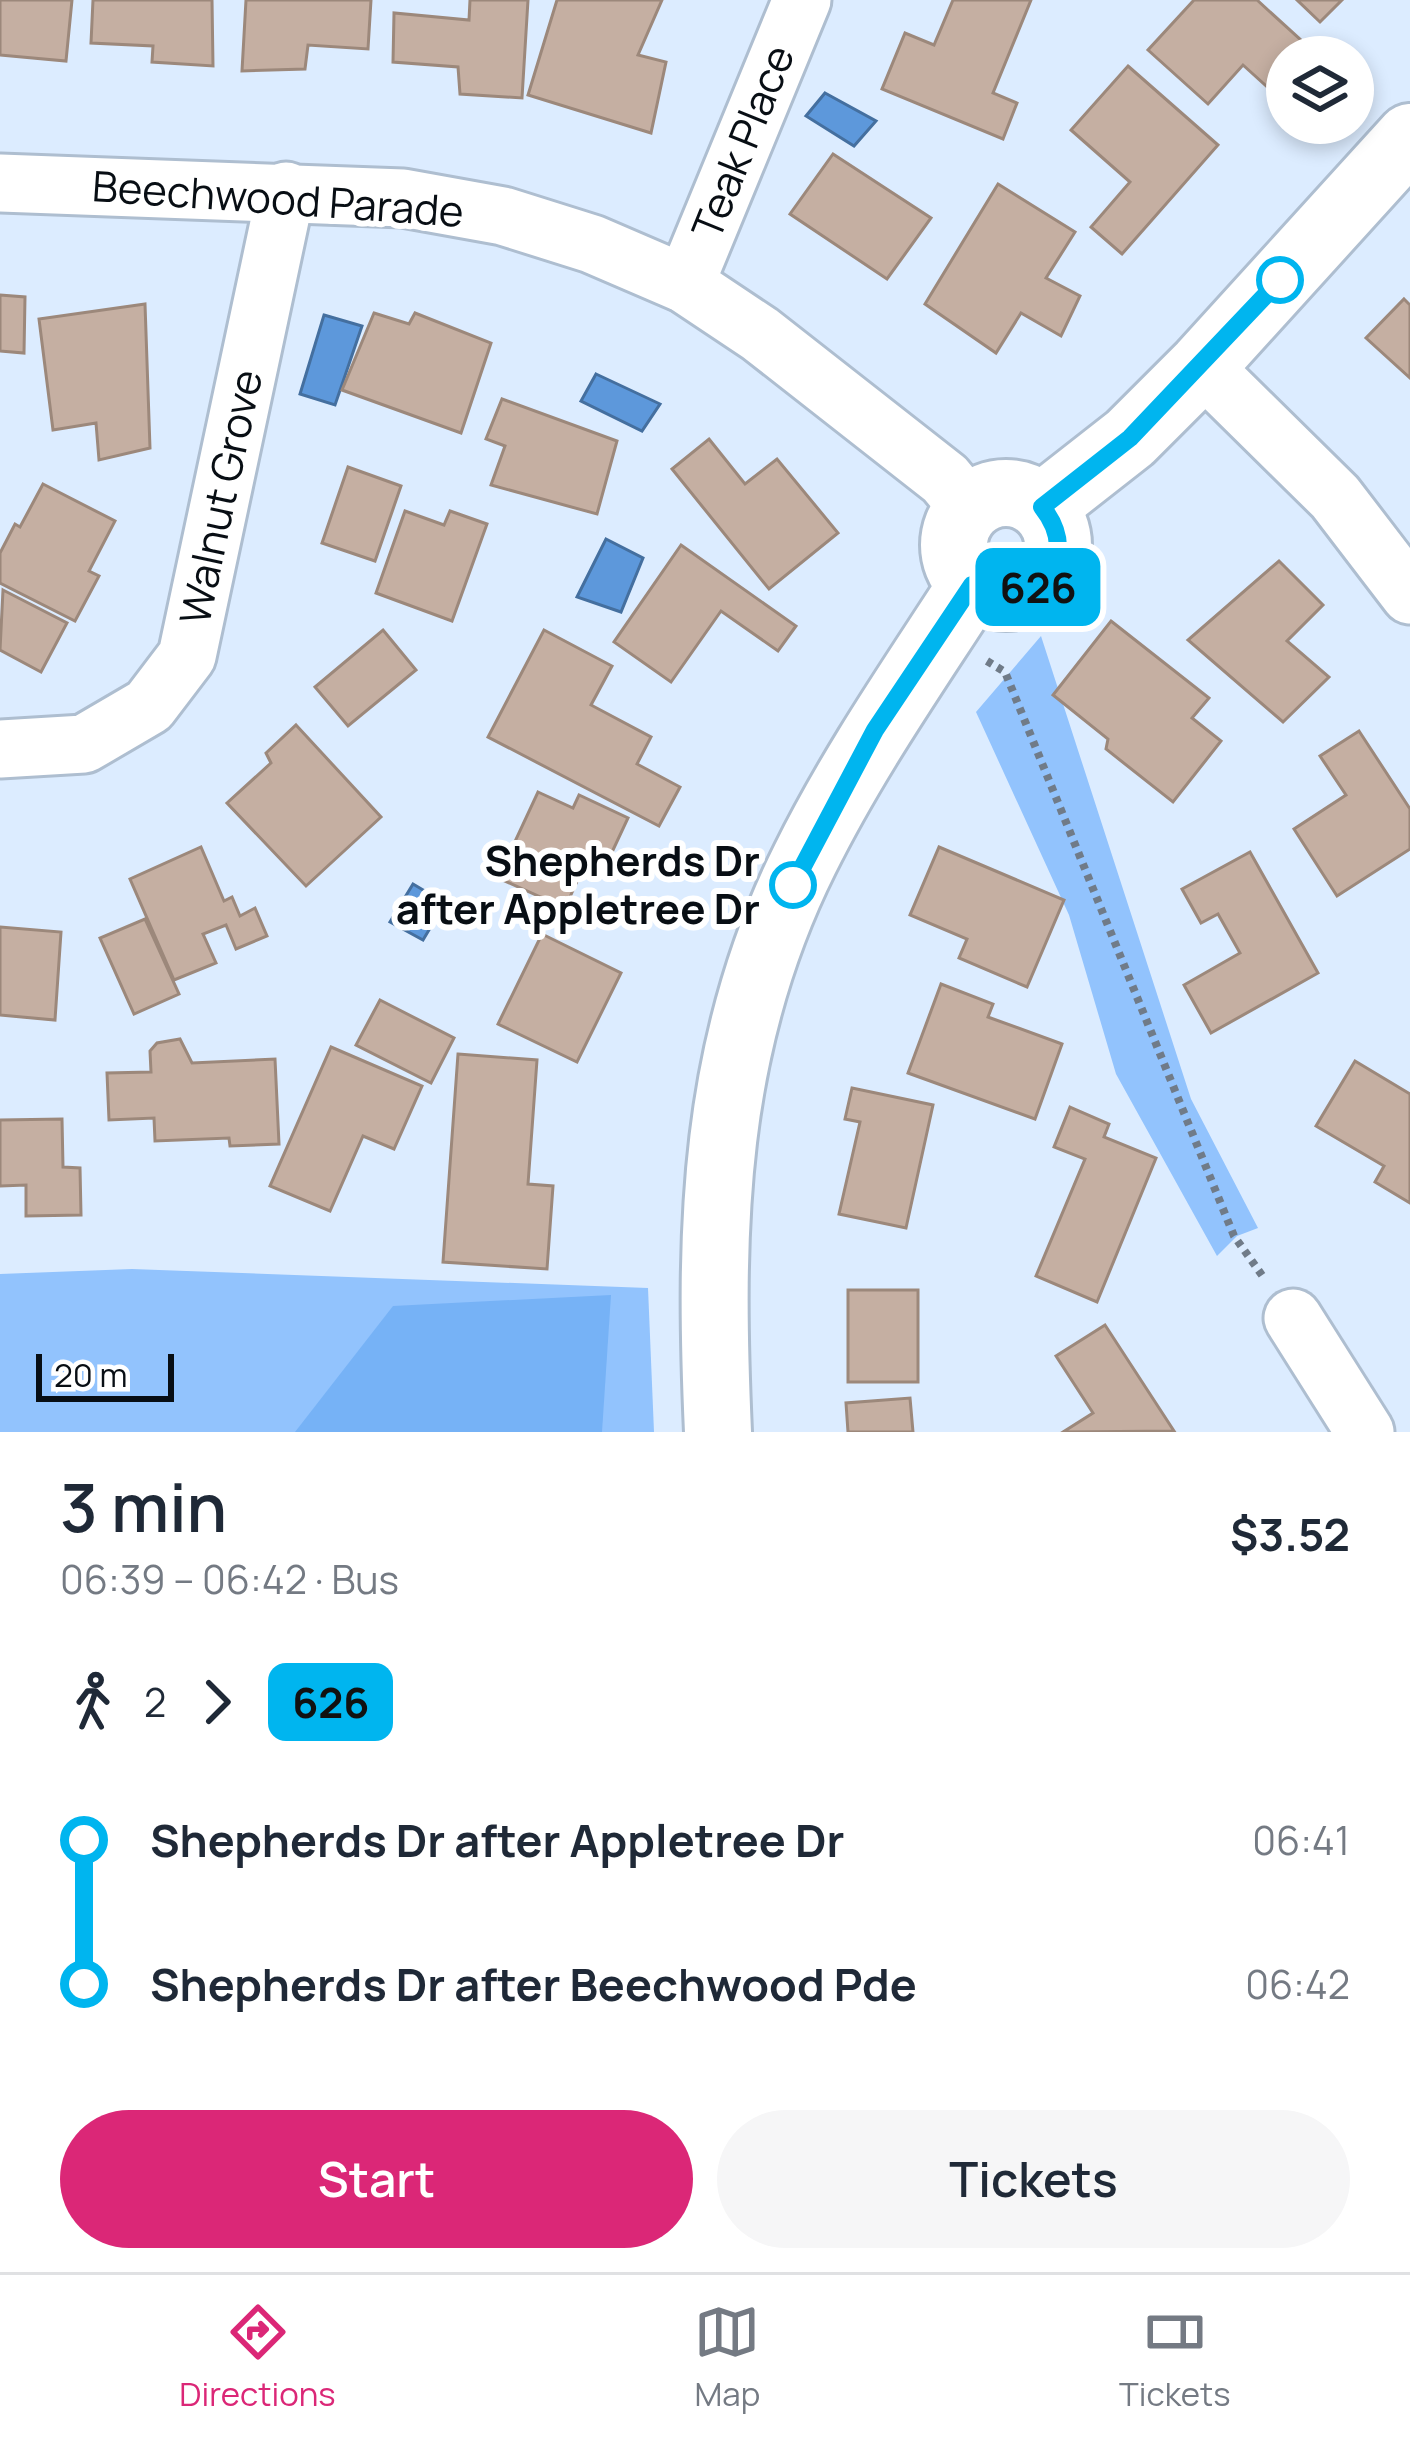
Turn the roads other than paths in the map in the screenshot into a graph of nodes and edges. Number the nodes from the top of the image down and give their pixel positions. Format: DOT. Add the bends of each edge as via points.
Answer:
graph roads {
  1 [pos="802,0"];
  2 [pos="1410,137"];
  3 [pos="0,182"];
  4 [pos="286,191"];
  5 [pos="685,284"];
  6 [pos="1202,366"];
  7 [pos="1042,507"];
  8 [pos="969,508"];
  9 [pos="1410,595"];
  10 [pos="957,608"];
  11 [pos="0,748"];
  12 [pos="1293,1318"];
  13 [pos="718,1432"];
  14 [pos="1365,1432"];
  1 -- 5 [label="street, Teak Place"];
  2 -- 6 [label="main road"];
  3 -- 4 [label="street, Beechwood Parade"];
  4 -- 5 [label="street, Beechwood Parade" via="403,198 503,216"];
  4 -- 11 [label="street, Walnut Grove" via="188,656 149,706 84,744"];
  5 -- 8 [label="street, Beechwood Parade" via="922,459"];
  6 -- 7 [label="main road" via="1130,438"];
  6 -- 9 [label="street" via="1335,497"];
  7 -- 8 [label="main road" via="1013,493"];
  7 -- 10 [label="main road" via="1058,539 1051,573 1023,595"];
  8 -- 10 [label="main road" via="954,539"];
  10 -- 13 [label="main road" via="875,730 802,862 745,1019 718,1163"];
  12 -- 14 [label="street"];
}
